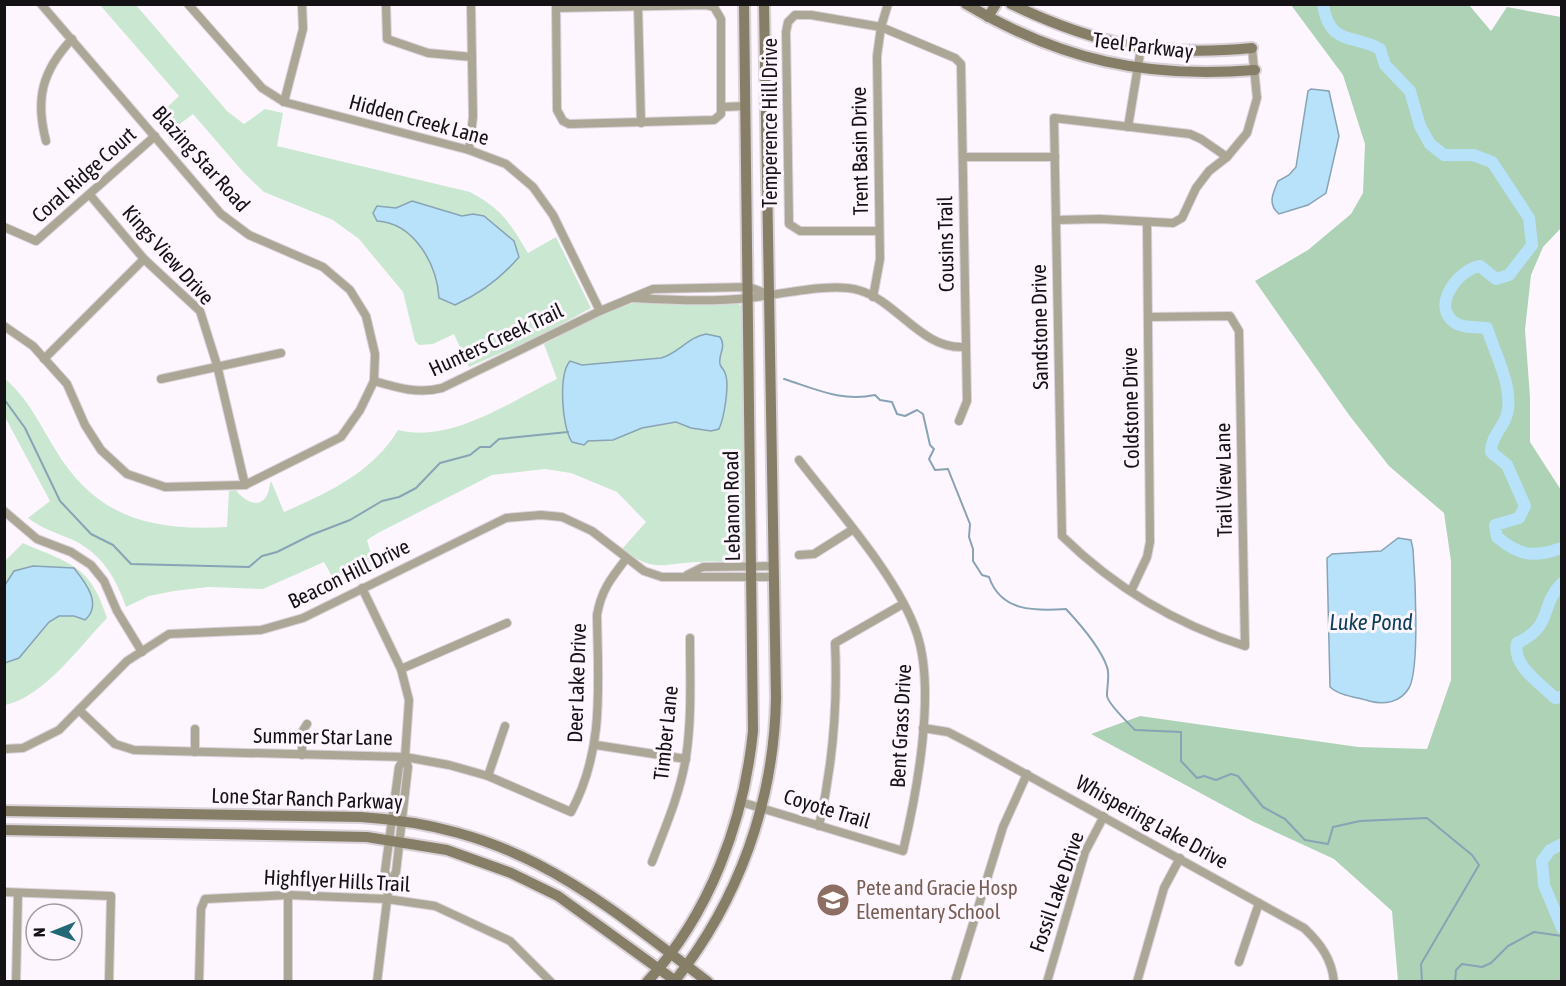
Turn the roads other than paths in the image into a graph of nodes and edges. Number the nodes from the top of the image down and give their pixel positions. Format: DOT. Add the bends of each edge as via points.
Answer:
graph roads {
  1 [pos="40,4"];
  2 [pos="188,4"];
  3 [pos="302,4"];
  4 [pos="386,4"];
  5 [pos="471,4"];
  6 [pos="744,4"];
  7 [pos="764,4"];
  8 [pos="888,4"];
  9 [pos="966,4"];
  10 [pos="996,4"];
  11 [pos="1011,4"];
  12 [pos="556,6"];
  13 [pos="638,6"];
  14 [pos="988,17"];
  15 [pos="880,27"];
  16 [pos="72,39"];
  17 [pos="1141,48"];
  18 [pos="1252,48"];
  19 [pos="472,57"];
  20 [pos="1138,69"];
  21 [pos="1255,70"];
  22 [pos="284,102"];
  23 [pos="766,104"];
  24 [pos="746,106"];
  25 [pos="723,107"];
  26 [pos="641,123"];
  27 [pos="1128,127"];
  28 [pos="155,136"];
  29 [pos="46,141"];
  30 [pos="469,150"];
  31 [pos="963,157"];
  32 [pos="1055,157"];
  33 [pos="1227,157"];
  34 [pos="90,195"];
  35 [pos="1056,220"];
  36 [pos="1147,222"];
  37 [pos="4,227"];
  38 [pos="879,231"];
  39 [pos="144,259"];
  40 [pos="749,292"];
  41 [pos="768,294"];
  42 [pos="873,297"];
  43 [pos="600,311"];
  44 [pos="1148,317"];
  45 [pos="4,326"];
  46 [pos="965,347"];
  47 [pos="281,353"];
  48 [pos="44,358"];
  49 [pos="217,365"];
  50 [pos="162,379"];
  51 [pos="374,381"];
  52 [pos="959,421"];
  53 [pos="800,460"];
  54 [pos="244,485"];
  55 [pos="4,510"];
  56 [pos="852,530"];
  57 [pos="799,555"];
  58 [pos="626,559"];
  59 [pos="752,572"];
  60 [pos="773,572"];
  61 [pos="362,588"];
  62 [pos="1131,591"];
  63 [pos="903,604"];
  64 [pos="507,623"];
  65 [pos="690,638"];
  66 [pos="142,652"];
  67 [pos="401,669"];
  68 [pos="79,710"];
  69 [pos="307,724"];
  70 [pos="505,726"];
  71 [pos="923,728"];
  72 [pos="195,729"];
  73 [pos="596,745"];
  74 [pos="4,749"];
  75 [pos="195,752"];
  76 [pos="302,755"];
  77 [pos="405,757"];
  78 [pos="686,759"];
  79 [pos="1027,774"];
  80 [pos="488,776"];
  81 [pos="741,802"];
  82 [pos="762,808"];
  83 [pos="4,811"];
  84 [pos="571,812"];
  85 [pos="1104,816"];
  86 [pos="398,821"];
  87 [pos="819,826"];
  88 [pos="4,831"];
  89 [pos="395,841"];
  90 [pos="903,850"];
  91 [pos="1180,858"];
  92 [pos="652,862"];
  93 [pos="4,892"];
  94 [pos="18,893"];
  95 [pos="288,895"];
  96 [pos="387,898"];
  97 [pos="1259,903"];
  98 [pos="671,953"];
  99 [pos="1239,962"];
  100 [pos="687,965"];
  101 [pos="659,968"];
  102 [pos="16,981"];
  103 [pos="109,981"];
  104 [pos="199,981"];
  105 [pos="288,981"];
  106 [pos="377,981"];
  107 [pos="551,981"];
  108 [pos="647,981"];
  109 [pos="675,981"];
  110 [pos="708,981"];
  111 [pos="955,981"];
  112 [pos="1047,981"];
  113 [pos="1137,981"];
  114 [pos="1334,981"];
  1 -- 16 [label="street, Blazing Star Road"];
  2 -- 22 [label="street, Hidden Creek Lane" via="262,88"];
  3 -- 22 [label="street" via="303,29"];
  4 -- 19 [label="street" via="387,39 428,53"];
  5 -- 19 [label="street"];
  6 -- 24 [label="main road, Lebanon Road"];
  7 -- 23 [label="main road, Lebanon Road"];
  8 -- 15 [label="street, Trent Basin Drive"];
  9 -- 14 [label="main road, Teel Parkway"];
  10 -- 14 [label="main road"];
  11 -- 17 [label="main road, Teel Parkway" via="1073,32"];
  12 -- 13 [label="street"];
  12 -- 26 [label="street" via="557,110 563,121"];
  13 -- 25 [label="street" via="706,5 718,12"];
  13 -- 26 [label="street"];
  14 -- 20 [label="main road, Teel Parkway" via="1030,39 1083,58"];
  15 -- 31 [label="street, Cousins Trail" via="961,64"];
  15 -- 38 [label="street, Trent Basin Drive"];
  15 -- 38 [label="street, Temperence Hill Drive" via="801,14 790,17 786,32 791,228"];
  16 -- 28 [label="street, Blazing Star Road"];
  16 -- 29 [label="street" via="45,75 41,97"];
  17 -- 18 [label="main road, Teel Parkway" via="1194,52"];
  17 -- 20 [label="street"];
  18 -- 21 [label="street"];
  19 -- 30 [label="street"];
  20 -- 21 [label="main road, Teel Parkway" via="1185,73"];
  20 -- 27 [label="street"];
  21 -- 33 [label="street" via="1255,112 1247,133"];
  22 -- 30 [label="street, Hidden Creek Lane"];
  23 -- 24 [label="main road"];
  23 -- 41 [label="main road, Lebanon Road"];
  24 -- 25 [label="street"];
  24 -- 40 [label="main road, Lebanon Road"];
  25 -- 26 [label="street" via="714,120"];
  27 -- 32 [label="street, Sandstone Drive" via="1054,118"];
  27 -- 33 [label="street" via="1190,134"];
  28 -- 34 [label="street, Coral Ridge Court"];
  28 -- 51 [label="street, Blazing Star Road" via="221,214 249,235 324,267 350,290 366,316 373,338"];
  30 -- 43 [label="street, Hidden Creek Lane" via="506,164 533,188 553,215"];
  31 -- 32 [label="street"];
  31 -- 46 [label="street, Cousins Trail"];
  32 -- 35 [label="street, Sandstone Drive"];
  33 -- 36 [label="street" via="1196,188 1182,218 1173,223"];
  34 -- 37 [label="street, Coral Ridge Court" via="36,241"];
  34 -- 39 [label="street, Kings View Drive"];
  35 -- 36 [label="street"];
  35 -- 62 [label="street, Sandstone Drive" via="1062,536"];
  36 -- 44 [label="street, Coldstone Drive"];
  38 -- 42 [label="street, Trent Basin Drive" via="879,272"];
  39 -- 48 [label="street"];
  39 -- 49 [label="street, Kings View Drive" via="200,312"];
  40 -- 41 [label="street, Hunters Creek Trail"];
  40 -- 43 [label="street, Hunters Creek Trail" via="629,298"];
  40 -- 59 [label="main road, Lebanon Road"];
  41 -- 42 [label="street, Hunters Creek Trail" via="848,288"];
  41 -- 60 [label="main road, Lebanon Road"];
  42 -- 46 [label="street, Hunters Creek Trail" via="936,342"];
  43 -- 51 [label="street, Hunters Creek Trail" via="442,388 427,392 407,390"];
  44 -- 62 [label="street, Coldstone Drive" via="1150,542"];
  44 -- 62 [label="street, Trail View Lane" via="1230,316 1239,331 1245,646 1167,615"];
  45 -- 48 [label="street"];
  46 -- 52 [label="street, Cousins Trail" via="967,400"];
  47 -- 49 [label="street"];
  48 -- 54 [label="street" via="67,384 101,450 127,474 165,487"];
  49 -- 50 [label="street"];
  49 -- 54 [label="street, Kings View Drive"];
  51 -- 54 [label="street, Blazing Star Road" via="341,437"];
  53 -- 56 [label="street, Bent Grass Drive"];
  55 -- 66 [label="street" via="37,539 71,552 91,565 104,581 124,625"];
  56 -- 57 [label="street" via="814,554"];
  56 -- 63 [label="street, Bent Grass Drive" via="878,562"];
  58 -- 59 [label="street, Beacon Hill Drive" via="662,577 687,575 703,567"];
  58 -- 61 [label="street, Beacon Hill Drive" via="578,523 562,517 521,516 506,518"];
  58 -- 73 [label="street, Deer Lake Drive" via="605,585 597,615"];
  59 -- 60 [label="street, Beacon Hill Drive"];
  59 -- 81 [label="main road, Lebanon Road" via="754,709"];
  60 -- 82 [label="main road, Lebanon Road" via="776,722"];
  61 -- 66 [label="street, Beacon Hill Drive" via="288,623 261,630 169,634"];
  61 -- 67 [label="street"];
  63 -- 71 [label="street, Bent Grass Drive" via="923,654"];
  63 -- 87 [label="street" via="835,643 836,726"];
  64 -- 67 [label="street"];
  65 -- 78 [label="street, Timber Lane"];
  66 -- 68 [label="street, Beacon Hill Drive" via="127,661"];
  67 -- 77 [label="street" via="409,700"];
  68 -- 74 [label="street, Beacon Hill Drive" via="59,730 23,748"];
  68 -- 75 [label="street, Summer Star Lane" via="115,744 134,750"];
  69 -- 76 [label="street" via="302,732"];
  70 -- 80 [label="street"];
  71 -- 79 [label="street, Whispering Lake Drive" via="948,732"];
  71 -- 90 [label="street, Bent Grass Drive" via="916,791"];
  72 -- 75 [label="street"];
  73 -- 78 [label="street"];
  73 -- 84 [label="street, Deer Lake Drive"];
  75 -- 76 [label="street, Summer Star Lane"];
  76 -- 77 [label="street, Summer Star Lane"];
  77 -- 80 [label="street, Summer Star Lane"];
  77 -- 86 [label="street" via="408,767"];
  78 -- 92 [label="street, Timber Lane" via="676,799"];
  79 -- 85 [label="street, Whispering Lake Drive"];
  79 -- 111 [label="street" via="1000,836"];
  80 -- 84 [label="street, Summer Star Lane"];
  81 -- 82 [label="street, Coyote Trail"];
  81 -- 98 [label="main road, Lebanon Road" via="713,879"];
  82 -- 87 [label="street, Coyote Trail"];
  82 -- 100 [label="main road, Lebanon Road" via="735,884"];
  83 -- 86 [label="main road, Lone Star Ranch Parkway"];
  85 -- 91 [label="street, Whispering Lake Drive"];
  85 -- 112 [label="street, Fossil Lake Drive" via="1085,852"];
  86 -- 89 [label="street"];
  86 -- 98 [label="main road, Lone Star Ranch Parkway" via="470,836 534,861 576,884"];
  87 -- 90 [label="street, Coyote Trail"];
  88 -- 89 [label="main road, Lone Star Ranch Parkway"];
  89 -- 96 [label="street" via="385,871 389,884"];
  89 -- 101 [label="main road, Lone Star Ranch Parkway" via="461,854 529,881 572,905"];
  91 -- 97 [label="street, Whispering Lake Drive"];
  91 -- 113 [label="street" via="1164,888"];
  93 -- 94 [label="street"];
  94 -- 102 [label="street"];
  94 -- 103 [label="street" via="111,896"];
  95 -- 96 [label="street, Highflyer Hills Trail"];
  95 -- 104 [label="street, Highflyer Hills Trail" via="205,899 201,909"];
  95 -- 105 [label="street"];
  96 -- 106 [label="street"];
  96 -- 107 [label="street, Highflyer Hills Trail" via="435,906 510,941"];
  97 -- 99 [label="street"];
  97 -- 114 [label="street, Whispering Lake Drive" via="1314,937 1333,968"];
  98 -- 100 [label="main road, Lone Star Ranch Parkway"];
  98 -- 101 [label="main road, Lebanon Road"];
  100 -- 109 [label="main road, Lebanon Road"];
  100 -- 110 [label="main road, Lone Star Ranch Parkway"];
  101 -- 108 [label="main road, Lebanon Road"];
  101 -- 109 [label="main road, Lone Star Ranch Parkway"];
}
